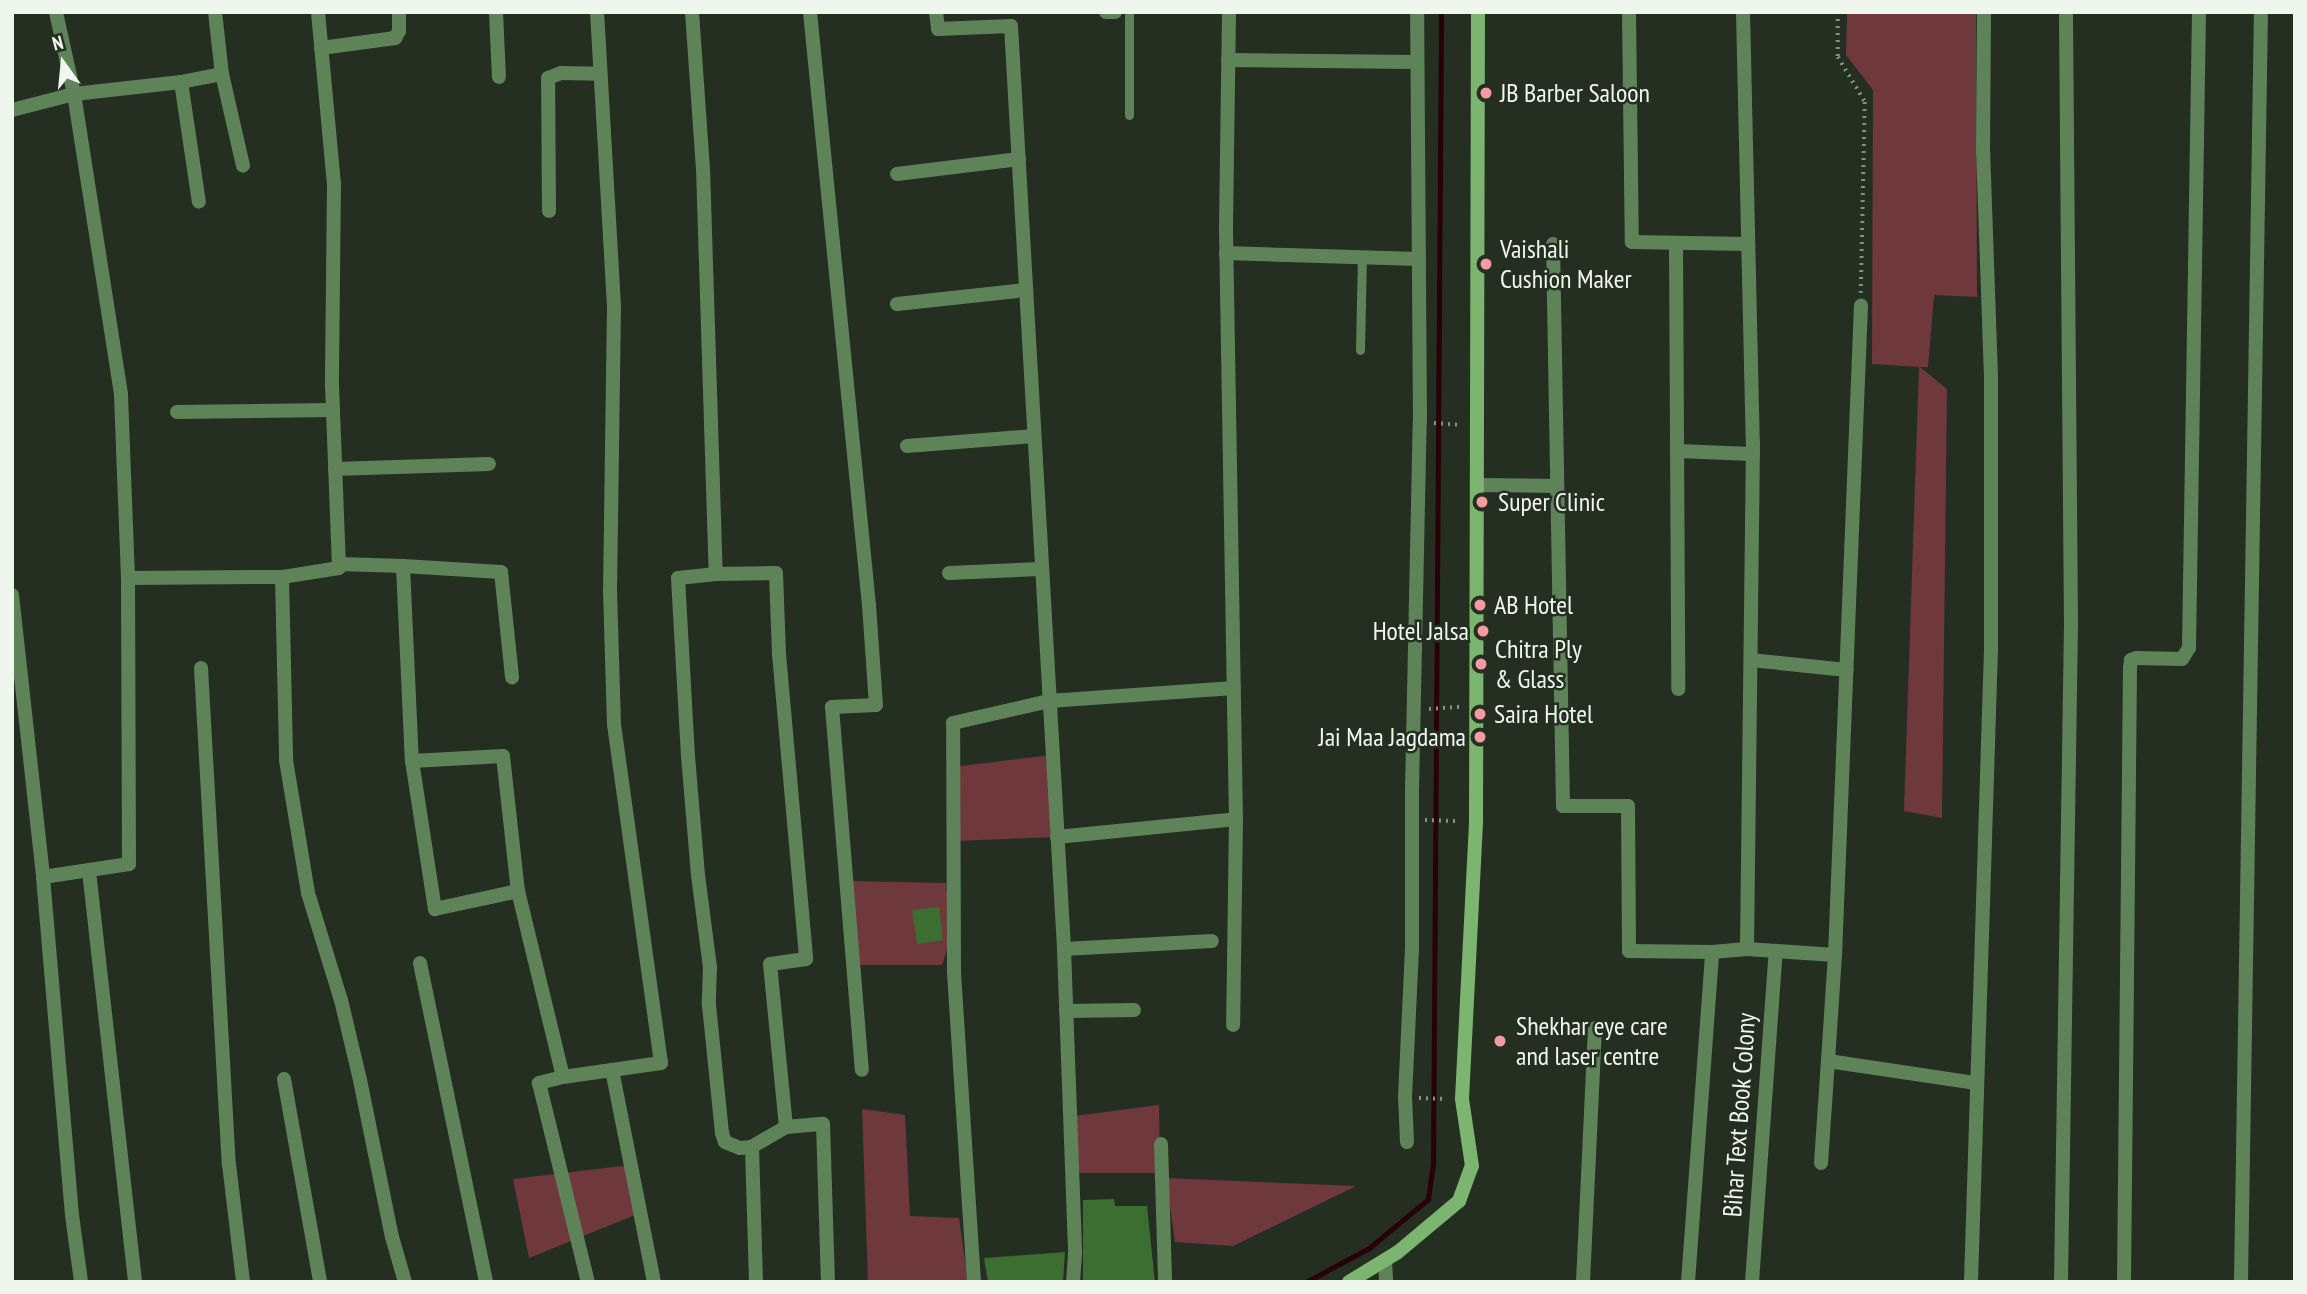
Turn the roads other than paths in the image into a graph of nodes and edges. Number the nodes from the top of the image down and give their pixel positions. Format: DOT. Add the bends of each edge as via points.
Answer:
graph roads {
  1 [pos="56,12"];
  2 [pos="215,12"];
  3 [pos="318,12"];
  4 [pos="399,12"];
  5 [pos="496,12"];
  6 [pos="597,12"];
  7 [pos="692,12"];
  8 [pos="810,12"];
  9 [pos="936,12"];
  10 [pos="1107,12"];
  11 [pos="1115,12"];
  12 [pos="1129,12"];
  13 [pos="1229,12"];
  14 [pos="1417,12"];
  15 [pos="1478,12"];
  16 [pos="1629,12"];
  17 [pos="1743,12"];
  18 [pos="1984,12"];
  19 [pos="2066,12"];
  20 [pos="2199,12"];
  21 [pos="2261,12"];
  22 [pos="321,48"];
  23 [pos="1228,60"];
  24 [pos="1417,62"];
  25 [pos="222,74"];
  26 [pos="600,74"];
  27 [pos="499,77"];
  28 [pos="181,82"];
  29 [pos="74,94"];
  30 [pos="12,110"];
  31 [pos="1129,115"];
  32 [pos="1018,159"];
  33 [pos="243,166"];
  34 [pos="897,174"];
  35 [pos="199,202"];
  36 [pos="549,211"];
  37 [pos="1553,244"];
  38 [pos="1748,244"];
  39 [pos="1676,245"];
  40 [pos="1226,253"];
  41 [pos="1362,257"];
  42 [pos="1419,259"];
  43 [pos="1026,290"];
  44 [pos="897,304"];
  45 [pos="1861,306"];
  46 [pos="1360,349"];
  47 [pos="333,410"];
  48 [pos="177,412"];
  49 [pos="1034,436"];
  50 [pos="907,446"];
  51 [pos="1677,451"];
  52 [pos="1753,454"];
  53 [pos="489,464"];
  54 [pos="335,469"];
  55 [pos="1477,485"];
  56 [pos="1557,486"];
  57 [pos="339,564"];
  58 [pos="403,566"];
  59 [pos="1041,569"];
  60 [pos="949,573"];
  61 [pos="716,574"];
  62 [pos="282,577"];
  63 [pos="128,578"];
  64 [pos="12,595"];
  65 [pos="1751,660"];
  66 [pos="201,668"];
  67 [pos="1846,670"];
  68 [pos="512,677"];
  69 [pos="1234,688"];
  70 [pos="1678,688"];
  71 [pos="1049,701"];
  72 [pos="18,704"];
  73 [pos="412,761"];
  74 [pos="1236,819"];
  75 [pos="1056,837"];
  76 [pos="89,871"];
  77 [pos="43,877"];
  78 [pos="518,891"];
  79 [pos="1212,941"];
  80 [pos="1064,949"];
  81 [pos="1747,949"];
  82 [pos="1776,951"];
  83 [pos="1712,952"];
  84 [pos="1835,954"];
  85 [pos="420,963"];
  86 [pos="1134,1010"];
  87 [pos="1066,1011"];
  88 [pos="1233,1025"];
  89 [pos="1595,1028"];
  90 [pos="1828,1061"];
  91 [pos="612,1070"];
  92 [pos="862,1070"];
  93 [pos="563,1077"];
  94 [pos="284,1079"];
  95 [pos="1976,1083"];
  96 [pos="786,1127"];
  97 [pos="1407,1142"];
  98 [pos="1161,1144"];
  99 [pos="752,1147"];
  100 [pos="1821,1163"];
  101 [pos="1385,1260"];
  102 [pos="81,1282"];
  103 [pos="135,1282"];
  104 [pos="243,1282"];
  105 [pos="320,1282"];
  106 [pos="405,1282"];
  107 [pos="486,1282"];
  108 [pos="587,1282"];
  109 [pos="654,1282"];
  110 [pos="756,1282"];
  111 [pos="828,1282"];
  112 [pos="974,1282"];
  113 [pos="1073,1282"];
  114 [pos="1165,1282"];
  115 [pos="1349,1282"];
  116 [pos="1387,1282"];
  117 [pos="1583,1282"];
  118 [pos="1688,1282"];
  119 [pos="1752,1282"];
  120 [pos="1970,1282"];
  121 [pos="2061,1282"];
  122 [pos="2124,1282"];
  123 [pos="2241,1282"];
  1 -- 29 [label="street"];
  2 -- 25 [label="street"];
  3 -- 22 [label="street"];
  4 -- 22 [label="street" via="400,31 395,38"];
  5 -- 27 [label="street"];
  6 -- 26 [label="street"];
  7 -- 61 [label="street" via="703,168"];
  8 -- 92 [label="street" via="876,705 832,707"];
  9 -- 32 [label="street" via="937,29 1011,26"];
  10 -- 11 [label="street"];
  12 -- 31 [label="lane"];
  13 -- 23 [label="street"];
  14 -- 24 [label="street"];
  15 -- 55 [label="street"];
  16 -- 39 [label="street" via="1632,242"];
  17 -- 38 [label="street"];
  18 -- 95 [label="street" via="1992,648"];
  19 -- 121 [label="street" via="2071,626"];
  20 -- 122 [label="street" via="2189,648 2182,659 2136,658 2130,668"];
  21 -- 123 [label="street"];
  22 -- 47 [label="street" via="334,183"];
  23 -- 24 [label="street"];
  23 -- 40 [label="street"];
  24 -- 42 [label="street"];
  25 -- 28 [label="street"];
  25 -- 33 [label="street"];
  26 -- 36 [label="street" via="548,78"];
  26 -- 91 [label="street" via="614,306 610,592 614,725 661,1063"];
  28 -- 29 [label="street"];
  28 -- 35 [label="street"];
  29 -- 30 [label="street"];
  29 -- 63 [label="street" via="121,394"];
  32 -- 34 [label="street"];
  32 -- 43 [label="street"];
  37 -- 56 [label="street"];
  38 -- 39 [label="street"];
  38 -- 52 [label="street"];
  39 -- 51 [label="street"];
  40 -- 41 [label="street"];
  40 -- 69 [label="street"];
  41 -- 42 [label="street"];
  41 -- 46 [label="lane"];
  42 -- 97 [label="street"];
  43 -- 44 [label="street"];
  43 -- 49 [label="street"];
  45 -- 67 [label="street"];
  47 -- 48 [label="street"];
  47 -- 54 [label="street"];
  49 -- 50 [label="street"];
  49 -- 59 [label="street"];
  51 -- 52 [label="street"];
  51 -- 70 [label="street"];
  52 -- 65 [label="street"];
  53 -- 54 [label="street"];
  54 -- 57 [label="street"];
  55 -- 56 [label="street"];
  55 -- 101 [label="street" via="1476,822 1462,1099 1472,1166 1459,1201"];
  56 -- 83 [label="street" via="1563,806 1629,806 1629,951"];
  57 -- 58 [label="street"];
  57 -- 62 [label="street" via="339,568"];
  58 -- 68 [label="street" via="500,572"];
  58 -- 73 [label="street"];
  59 -- 60 [label="street"];
  59 -- 71 [label="street"];
  61 -- 96 [label="street" via="776,573 806,959 771,964"];
  61 -- 99 [label="street" via="678,578 687,743 722,1133 725,1142"];
  62 -- 63 [label="street"];
  62 -- 106 [label="street" via="286,760 297,842 341,1000 391,1237"];
  63 -- 76 [label="street" via="130,864"];
  64 -- 72 [label="street"];
  65 -- 67 [label="street"];
  65 -- 81 [label="street"];
  66 -- 104 [label="street" via="229,1164"];
  67 -- 84 [label="street"];
  69 -- 71 [label="street"];
  69 -- 74 [label="street"];
  71 -- 75 [label="street"];
  71 -- 112 [label="street" via="953,723 954,972"];
  72 -- 77 [label="street"];
  73 -- 78 [label="street" via="503,755"];
  73 -- 78 [label="street" via="436,909"];
  74 -- 75 [label="street"];
  74 -- 88 [label="street"];
  75 -- 80 [label="street"];
  76 -- 77 [label="street"];
  76 -- 103 [label="street"];
  77 -- 102 [label="street"];
  78 -- 93 [label="street"];
  79 -- 80 [label="street"];
  80 -- 87 [label="street"];
  81 -- 82 [label="street"];
  81 -- 83 [label="street"];
  82 -- 84 [label="street"];
  82 -- 119 [label="street, Bihar Text Book Colony"];
  83 -- 118 [label="street"];
  84 -- 90 [label="street"];
  85 -- 107 [label="street"];
  86 -- 87 [label="street"];
  87 -- 113 [label="street"];
  89 -- 117 [label="street"];
  90 -- 95 [label="street"];
  90 -- 100 [label="street"];
  91 -- 93 [label="street"];
  91 -- 109 [label="street"];
  93 -- 108 [label="street" via="540,1083"];
  94 -- 105 [label="street"];
  95 -- 120 [label="street"];
  96 -- 99 [label="street"];
  96 -- 111 [label="street" via="823,1124"];
  98 -- 114 [label="street"];
  99 -- 110 [label="street"];
  101 -- 115 [label="street"];
  101 -- 116 [label="street"];
}
